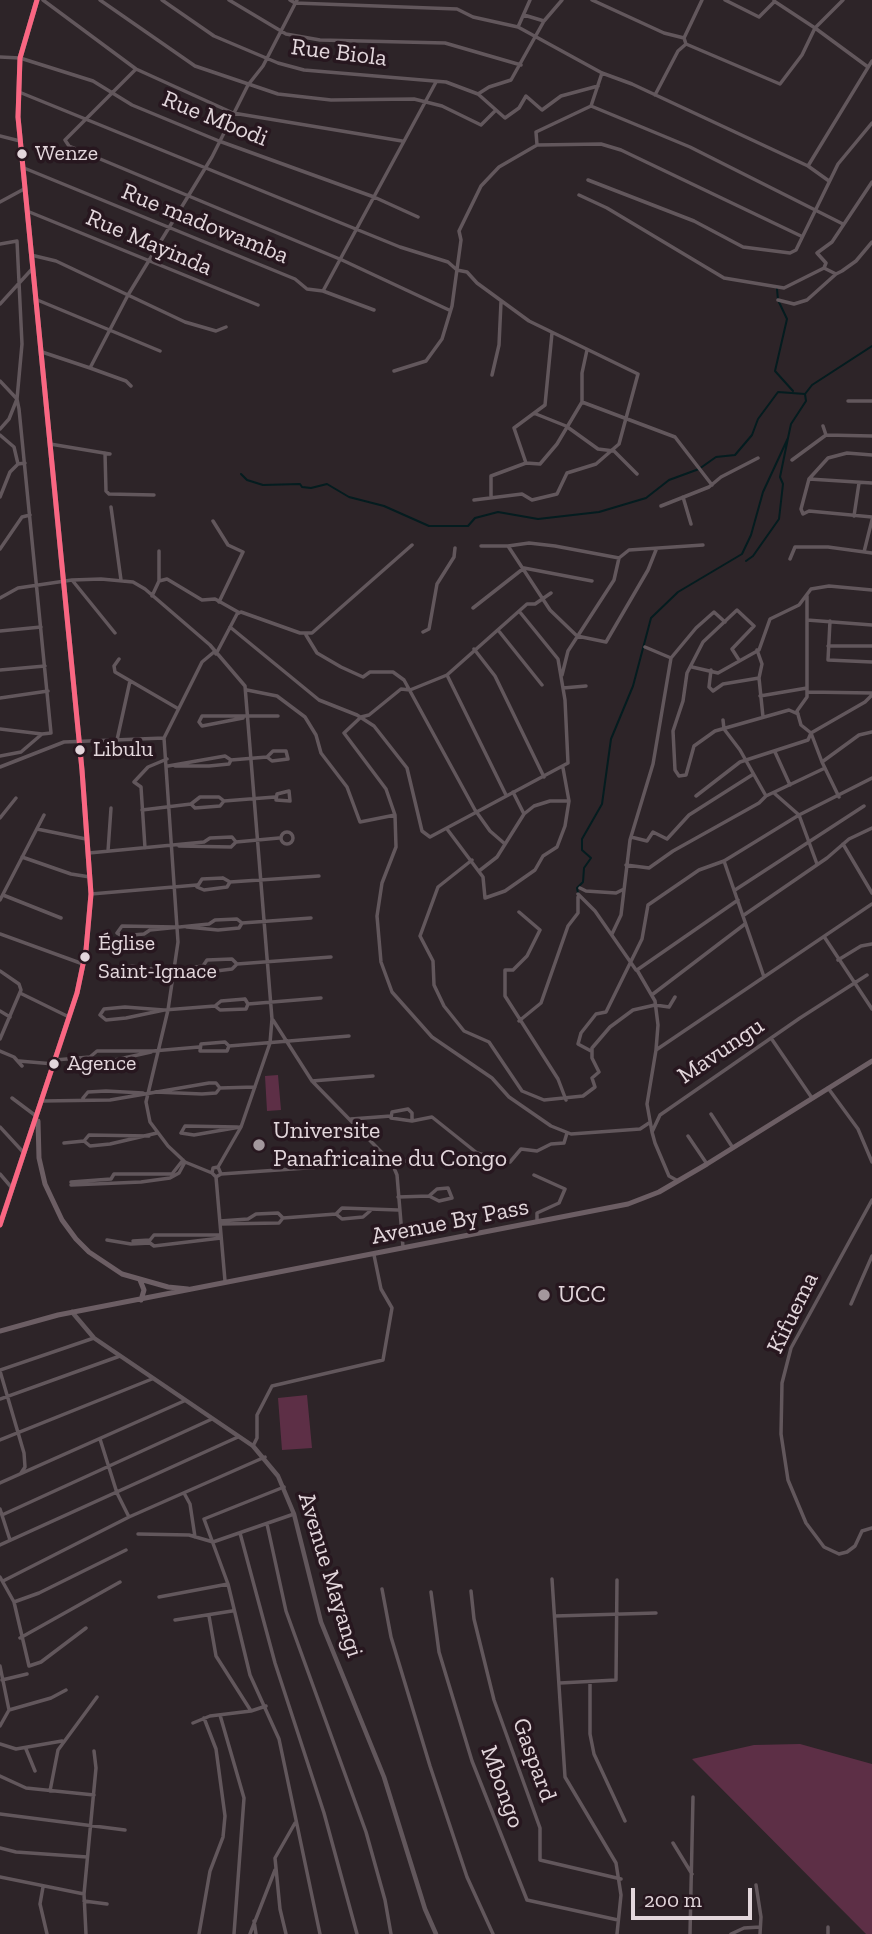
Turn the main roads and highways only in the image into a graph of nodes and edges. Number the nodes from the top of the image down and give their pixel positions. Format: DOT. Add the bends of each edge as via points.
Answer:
graph roads {
  1 [pos="38,0"];
  2 [pos="872,1061"];
  3 [pos="38,1117"];
  4 [pos="1,1221"];
  5 [pos="140,1280"];
  6 [pos="195,1290"];
  7 [pos="141,1300"];
  8 [pos="0,1331"];
  1 -- 3 [label="highway" via="20,58 17,91 91,894 83,964"];
  2 -- 6 [label="highway, Avenue By Pass" via="678,1181 628,1204"];
  3 -- 4 [label="highway"];
  3 -- 5 [label="highway" via="42,1172 66,1227 89,1252"];
  5 -- 6 [label="highway"];
  5 -- 7 [label="highway"];
  6 -- 7 [label="highway, Avenue By Pass"];
  7 -- 8 [label="highway, Avenue By Pass"];
}
